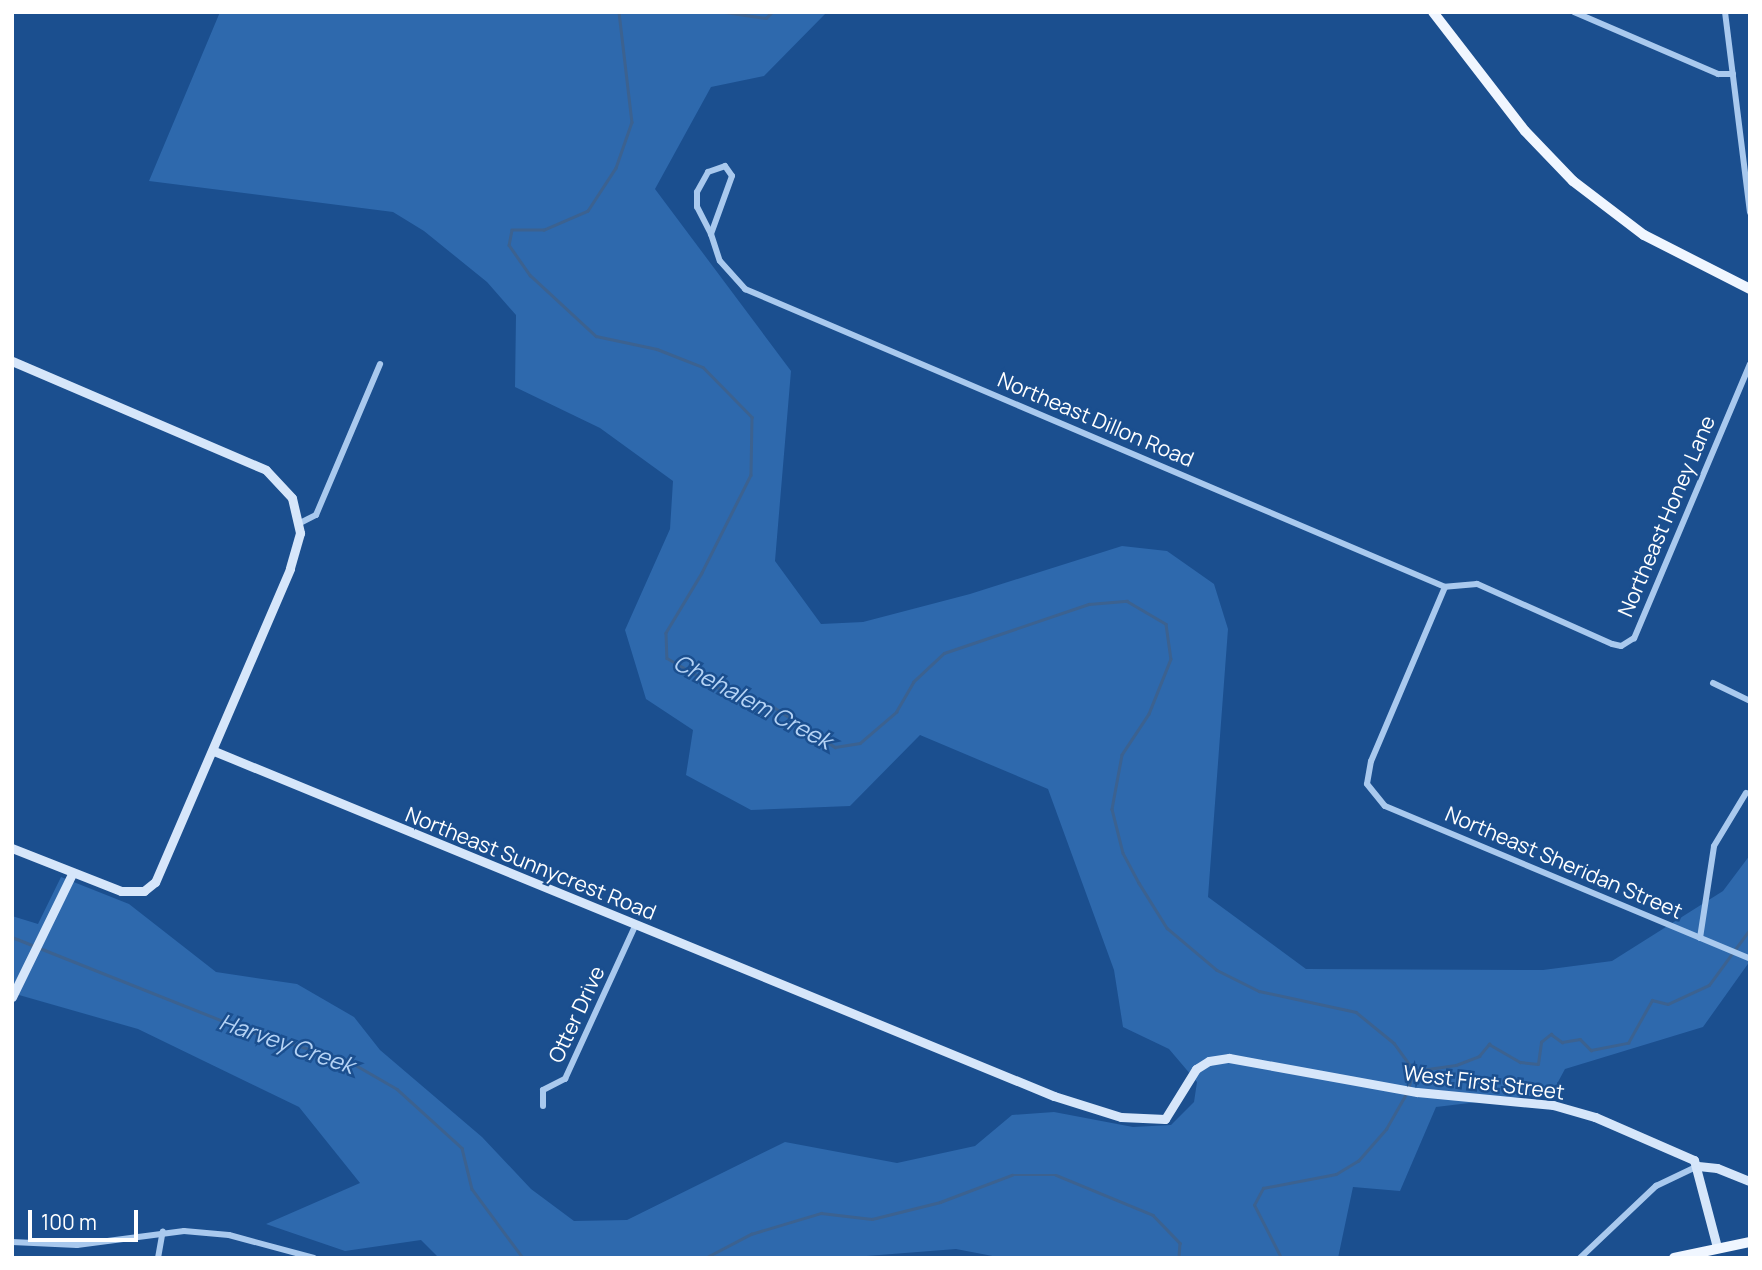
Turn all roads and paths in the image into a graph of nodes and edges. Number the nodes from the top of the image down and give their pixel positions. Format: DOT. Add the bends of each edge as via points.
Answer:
graph roads {
  1 [pos="1433,12"];
  2 [pos="1574,12"];
  3 [pos="1725,12"];
  4 [pos="1733,74"];
  5 [pos="1750,212"];
  6 [pos="711,234"];
  7 [pos="1750,289"];
  8 [pos="12,361"];
  9 [pos="1750,363"];
  10 [pos="380,364"];
  11 [pos="300,523"];
  12 [pos="1445,587"];
  13 [pos="1713,683"];
  14 [pos="1750,701"];
  15 [pos="214,751"];
  16 [pos="1746,793"];
  17 [pos="12,848"];
  18 [pos="72,874"];
  19 [pos="636,924"];
  20 [pos="1700,938"];
  21 [pos="1749,959"];
  22 [pos="12,997"];
  23 [pos="1366,1084"];
  24 [pos="543,1107"];
  25 [pos="1698,1166"];
  26 [pos="1750,1181"];
  27 [pos="163,1231"];
  28 [pos="12,1242"];
  29 [pos="1750,1242"];
  30 [pos="1717,1247"];
  31 [pos="158,1258"];
  32 [pos="314,1258"];
  33 [pos="1580,1258"];
  34 [pos="1674,1258"];
  1 -- 7 [label="main road" via="1525,131 1573,181 1653,241"];
  2 -- 4 [label="street" via="1718,74"];
  3 -- 4 [label="street"];
  4 -- 5 [label="street"];
  6 -- 6 [label="street" via="733,176 725,166 708,172 697,192 697,207"];
  6 -- 12 [label="street, Northeast Dillon Road" via="734,282"];
  8 -- 11 [label="street" via="266,470 285,487"];
  9 -- 12 [label="street, Northeast Honey Lane" via="1629,643 1612,643 1478,584"];
  10 -- 11 [label="street" via="316,515"];
  11 -- 15 [label="street" via="296,554"];
  12 -- 20 [label="street, Northeast Sheridan Street" via="1371,761 1369,792 1385,806"];
  13 -- 14 [label="street"];
  15 -- 18 [label="street" via="161,873 150,888 121,891"];
  15 -- 19 [label="street, Northeast Sunnycrest Road"];
  16 -- 20 [label="street" via="1714,846"];
  17 -- 18 [label="street"];
  18 -- 22 [label="street"];
  19 -- 23 [label="street, Northeast Sunnycrest Road" via="1054,1096 1121,1117 1165,1119 1196,1069 1217,1058"];
  19 -- 24 [label="street, Otter Drive" via="565,1079 543,1090"];
  20 -- 21 [label="street, Northeast Sheridan Street"];
  23 -- 25 [label="street, West First Street" via="1568,1109 1683,1154"];
  25 -- 26 [label="street, West First Street"];
  25 -- 30 [label="street"];
  25 -- 33 [label="street" via="1665,1179"];
  27 -- 28 [label="street" via="77,1245"];
  27 -- 31 [label="street"];
  27 -- 32 [label="street" via="229,1235"];
  29 -- 30 [label="main road"];
  30 -- 34 [label="main road"];
}
